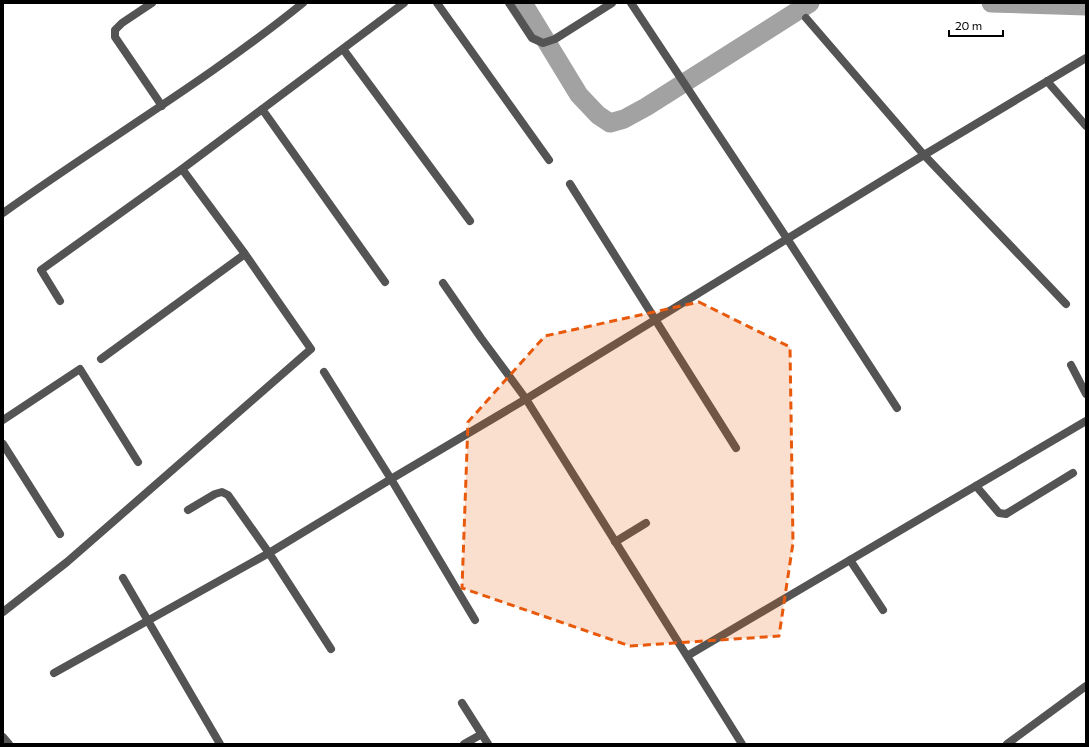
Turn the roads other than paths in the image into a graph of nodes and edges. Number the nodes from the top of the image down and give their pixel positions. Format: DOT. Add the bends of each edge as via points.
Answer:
graph roads {
  1 [pos="152,3"];
  2 [pos="303,3"];
  3 [pos="404,3"];
  4 [pos="437,3"];
  5 [pos="509,3"];
  6 [pos="612,3"];
  7 [pos="631,3"];
  8 [pos="806,18"];
  9 [pos="343,49"];
  10 [pos="1086,58"];
  11 [pos="1047,81"];
  12 [pos="162,106"];
  13 [pos="262,109"];
  14 [pos="1086,126"];
  15 [pos="924,155"];
  16 [pos="549,160"];
  17 [pos="182,169"];
  18 [pos="570,184"];
  19 [pos="3,213"];
  20 [pos="470,221"];
  21 [pos="788,240"];
  22 [pos="244,254"];
  23 [pos="384,282"];
  24 [pos="443,283"];
  25 [pos="60,301"];
  26 [pos="1066,304"];
  27 [pos="656,320"];
  28 [pos="101,359"];
  29 [pos="1071,365"];
  30 [pos="324,372"];
  31 [pos="1086,394"];
  32 [pos="526,399"];
  33 [pos="897,408"];
  34 [pos="3,420"];
  35 [pos="1086,421"];
  36 [pos="3,444"];
  37 [pos="736,448"];
  38 [pos="138,462"];
  39 [pos="1074,473"];
  40 [pos="391,478"];
  41 [pos="976,486"];
  42 [pos="188,510"];
  43 [pos="646,523"];
  44 [pos="60,534"];
  45 [pos="615,542"];
  46 [pos="269,553"];
  47 [pos="850,560"];
  48 [pos="123,578"];
  49 [pos="883,610"];
  50 [pos="3,612"];
  51 [pos="148,620"];
  52 [pos="475,620"];
  53 [pos="331,649"];
  54 [pos="687,656"];
  55 [pos="54,673"];
  56 [pos="1086,686"];
  57 [pos="462,703"];
  58 [pos="482,734"];
  59 [pos="3,737"];
  60 [pos="9,744"];
  61 [pos="220,744"];
  62 [pos="464,744"];
  63 [pos="488,744"];
  64 [pos="742,744"];
  65 [pos="1007,744"];
  1 -- 12 [label="street" via="122,23 115,30 115,37"];
  2 -- 12 [label="street" via="267,32"];
  3 -- 9 [label="street"];
  4 -- 16 [label="street"];
  5 -- 6 [label="street" via="532,38 543,43 555,39"];
  7 -- 21 [label="street"];
  8 -- 15 [label="street"];
  9 -- 13 [label="street"];
  9 -- 20 [label="street"];
  10 -- 11 [label="street"];
  11 -- 14 [label="street"];
  11 -- 15 [label="street"];
  12 -- 19 [label="street"];
  13 -- 17 [label="street"];
  13 -- 23 [label="street"];
  15 -- 21 [label="street"];
  15 -- 26 [label="street"];
  17 -- 22 [label="street"];
  17 -- 25 [label="street" via="41,270"];
  18 -- 27 [label="street"];
  21 -- 27 [label="street"];
  21 -- 33 [label="street"];
  22 -- 28 [label="street"];
  22 -- 50 [label="street" via="311,349 67,562"];
  24 -- 32 [label="street"];
  27 -- 32 [label="street"];
  27 -- 37 [label="street"];
  29 -- 31 [label="street"];
  30 -- 40 [label="street"];
  32 -- 40 [label="street"];
  32 -- 45 [label="street"];
  34 -- 38 [label="street" via="80,369"];
  35 -- 41 [label="street"];
  36 -- 44 [label="street"];
  39 -- 41 [label="street" via="1006,514 999,513"];
  40 -- 46 [label="street"];
  40 -- 52 [label="street"];
  41 -- 47 [label="street"];
  42 -- 46 [label="street" via="215,494 222,492 228,495"];
  43 -- 45 [label="street"];
  45 -- 54 [label="street"];
  46 -- 51 [label="street"];
  46 -- 53 [label="street"];
  47 -- 49 [label="street"];
  47 -- 54 [label="street"];
  48 -- 51 [label="street"];
  51 -- 55 [label="street"];
  51 -- 61 [label="street"];
  54 -- 64 [label="street"];
  56 -- 65 [label="street"];
  57 -- 58 [label="street"];
  58 -- 62 [label="street"];
  58 -- 63 [label="street"];
  59 -- 60 [label="street"];
}
